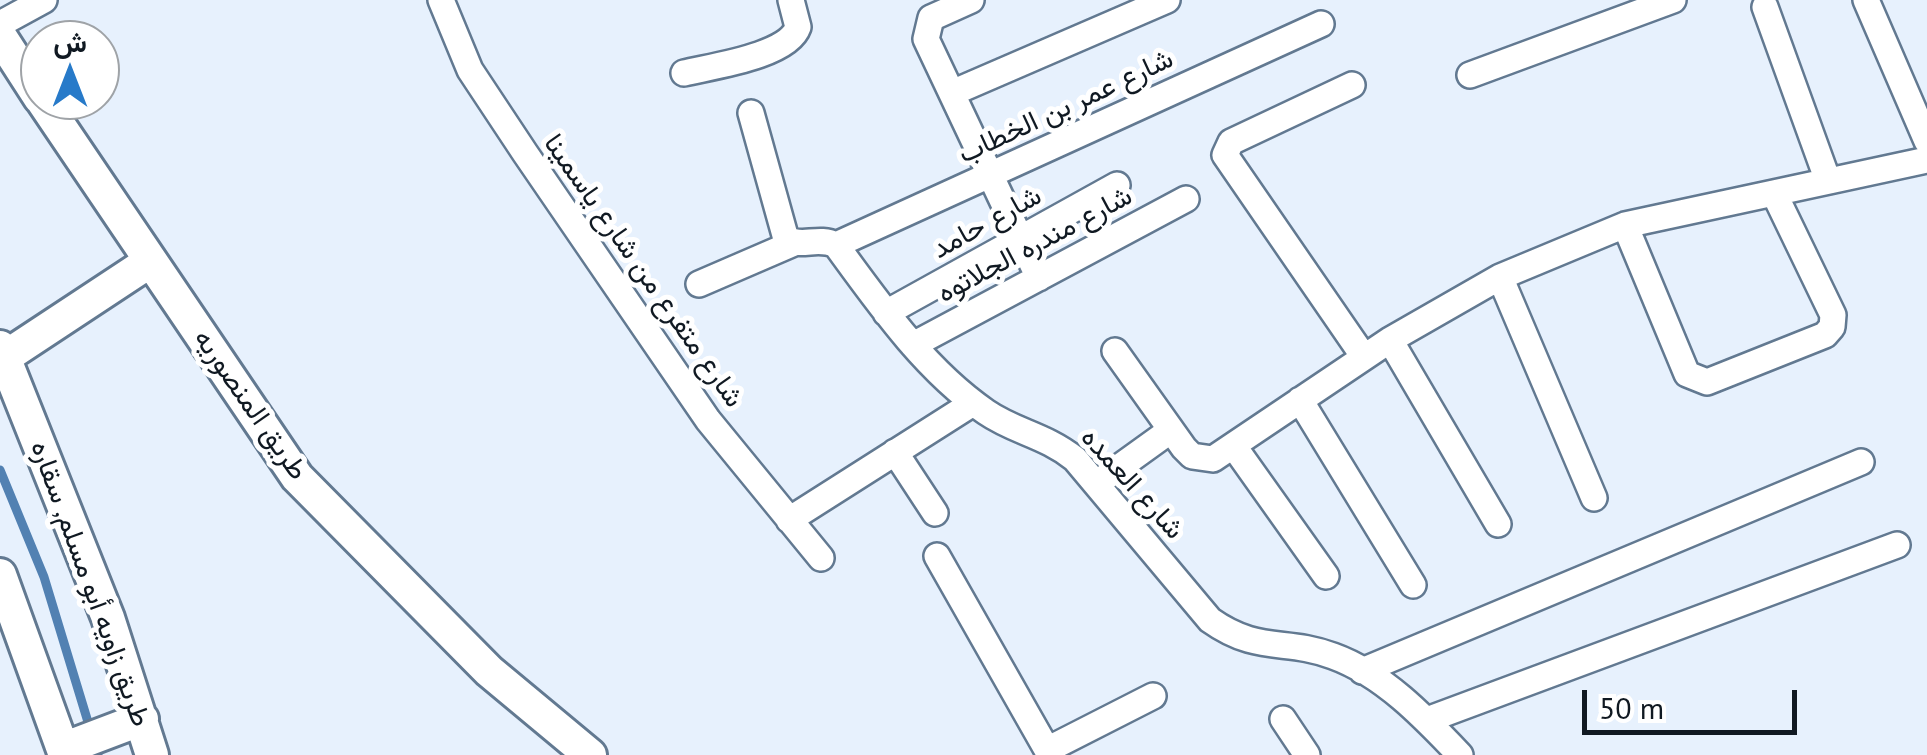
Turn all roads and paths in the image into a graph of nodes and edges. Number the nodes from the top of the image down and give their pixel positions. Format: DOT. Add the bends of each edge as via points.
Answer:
graph roads {
  1 [pos="44,0"];
  2 [pos="441,0"];
  3 [pos="791,0"];
  4 [pos="971,0"];
  5 [pos="1167,0"];
  6 [pos="1673,0"];
  7 [pos="1866,0"];
  8 [pos="1765,7"];
  9 [pos="0,24"];
  10 [pos="1321,24"];
  11 [pos="0,36"];
  12 [pos="20,67"];
  13 [pos="684,72"];
  14 [pos="1470,75"];
  15 [pos="1352,86"];
  16 [pos="952,93"];
  17 [pos="752,113"];
  18 [pos="55,120"];
  19 [pos="1927,140"];
  20 [pos="1927,160"];
  21 [pos="990,174"];
  22 [pos="1828,181"];
  23 [pos="1118,185"];
  24 [pos="1774,193"];
  25 [pos="1186,198"];
  26 [pos="1626,225"];
  27 [pos="1020,238"];
  28 [pos="794,243"];
  29 [pos="836,245"];
  30 [pos="150,262"];
  31 [pos="1500,276"];
  32 [pos="1039,278"];
  33 [pos="699,284"];
  34 [pos="886,313"];
  35 [pos="1390,340"];
  36 [pos="913,344"];
  37 [pos="1115,351"];
  38 [pos="3,352"];
  39 [pos="1364,357"];
  40 [pos="1300,400"];
  41 [pos="973,403"];
  42 [pos="1171,430"];
  43 [pos="1234,448"];
  44 [pos="896,452"];
  45 [pos="1862,462"];
  46 [pos="1096,484"];
  47 [pos="1594,498"];
  48 [pos="935,513"];
  49 [pos="790,520"];
  50 [pos="1498,524"];
  51 [pos="1898,545"];
  52 [pos="937,556"];
  53 [pos="822,558"];
  54 [pos="1326,576"];
  55 [pos="1413,584"];
  56 [pos="3,592"];
  57 [pos="1362,671"];
  58 [pos="1152,696"];
  59 [pos="142,719"];
  60 [pos="1284,719"];
  61 [pos="1427,720"];
  62 [pos="1048,752"];
  63 [pos="60,753"];
  64 [pos="152,755"];
  65 [pos="590,755"];
  66 [pos="1307,755"];
  67 [pos="1460,755"];
  1 -- 9 [label="street"];
  2 -- 49 [label="street, شارع متفرع من شارع ياسمينا" via="470,70 524,153 708,420"];
  3 -- 13 [label="street" via="798,26 787,43"];
  4 -- 16 [label="street" via="937,14 925,31"];
  5 -- 16 [label="street"];
  6 -- 14 [label="street"];
  7 -- 19 [label="street"];
  8 -- 22 [label="street"];
  10 -- 21 [label="street, شارع عمر بن الخطاب"];
  11 -- 12 [label="main road, طريق المنصوريه"];
  15 -- 39 [label="street" via="1231,142 1225,155"];
  16 -- 21 [label="street"];
  17 -- 28 [label="street" via="782,230"];
  18 -- 30 [label="main road, طريق المنصوريه"];
  20 -- 22 [label="street"];
  21 -- 27 [label="street"];
  21 -- 29 [label="street, شارع عمر بن الخطاب"];
  22 -- 24 [label="street"];
  23 -- 27 [label="street, شارع حامد"];
  24 -- 26 [label="street"];
  24 -- 26 [label="street" via="1833,315 1832,327 1824,336 1706,382 1687,374"];
  25 -- 32 [label="street, شارع مندره الجلاتوه"];
  26 -- 31 [label="street"];
  27 -- 32 [label="street"];
  27 -- 34 [label="street, شارع حامد"];
  28 -- 29 [label="street"];
  28 -- 33 [label="street"];
  29 -- 34 [label="street, شارع العمده"];
  30 -- 38 [label="main road, طريق زاويه أبو مسلم, سقاره"];
  30 -- 65 [label="main road, طريق المنصوريه" via="297,477 489,671"];
  31 -- 35 [label="street"];
  31 -- 47 [label="street"];
  32 -- 36 [label="street, شارع مندره الجلاتوه"];
  34 -- 36 [label="street, شارع العمده"];
  35 -- 39 [label="street"];
  35 -- 50 [label="street"];
  36 -- 41 [label="street, شارع العمده"];
  37 -- 42 [label="street"];
  38 -- 59 [label="main road, طريق زاويه أبو مسلم, سقاره"];
  39 -- 40 [label="street"];
  40 -- 43 [label="street"];
  40 -- 55 [label="street"];
  41 -- 44 [label="street"];
  41 -- 46 [label="street, شارع العمده" via="1055,443"];
  42 -- 43 [label="street" via="1203,460"];
  42 -- 46 [label="street"];
  43 -- 54 [label="street"];
  44 -- 48 [label="street"];
  44 -- 49 [label="street"];
  45 -- 57 [label="street"];
  46 -- 57 [label="street, شارع العمده" via="1210,620 1236,639 1334,656"];
  49 -- 53 [label="street, شارع متفرع من شارع ياسمينا"];
  51 -- 61 [label="street"];
  52 -- 62 [label="street"];
  56 -- 63 [label="main road"];
  57 -- 61 [label="street, شارع العمده"];
  58 -- 62 [label="street"];
  59 -- 63 [label="main road"];
  59 -- 64 [label="main road, طريق زاويه أبو مسلم, سقاره"];
  60 -- 66 [label="street"];
  61 -- 67 [label="street, شارع العمده"];
}
